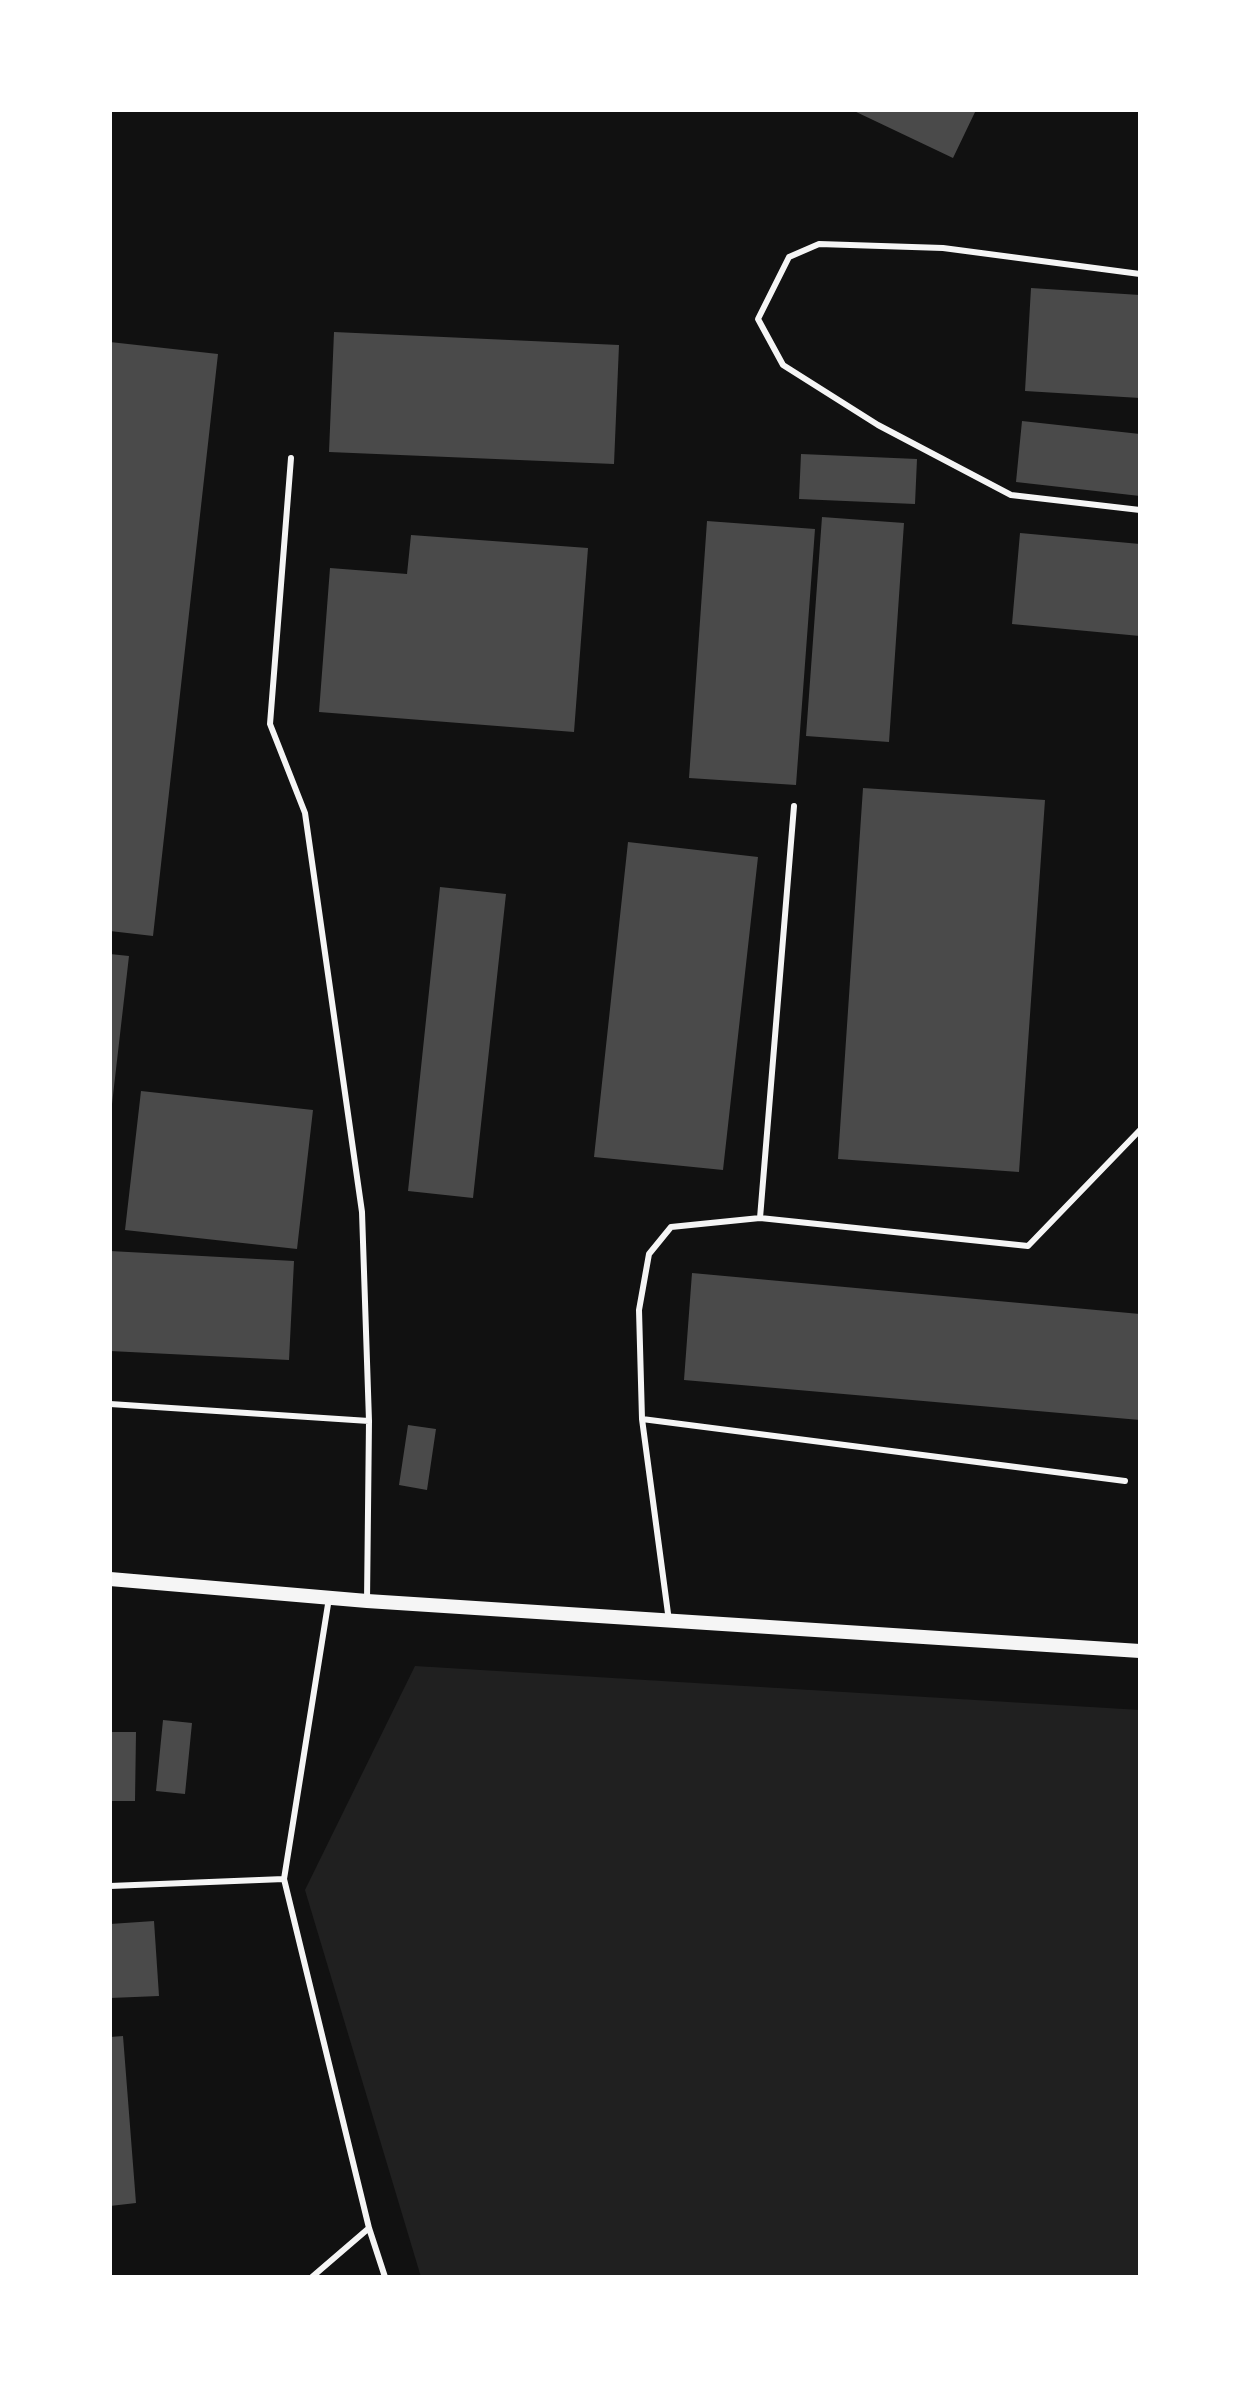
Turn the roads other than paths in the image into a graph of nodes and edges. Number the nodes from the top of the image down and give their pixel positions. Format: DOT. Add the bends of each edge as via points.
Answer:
graph roads {
  1 [pos="1140,274"];
  2 [pos="291,458"];
  3 [pos="1140,510"];
  4 [pos="794,806"];
  5 [pos="1140,1130"];
  6 [pos="760,1218"];
  7 [pos="110,1404"];
  8 [pos="642,1419"];
  9 [pos="369,1421"];
  10 [pos="1125,1481"];
  11 [pos="110,1579"];
  12 [pos="329,1598"];
  13 [pos="367,1601"];
  14 [pos="669,1621"];
  15 [pos="1140,1651"];
  16 [pos="284,1879"];
  17 [pos="110,1886"];
  18 [pos="369,2228"];
  19 [pos="312,2277"];
  20 [pos="385,2277"];
  1 -- 3 [label="lane" via="943,248 819,244 789,257 758,319 783,365 878,425 1011,495"];
  2 -- 9 [label="lane" via="270,724 305,813 362,1212"];
  4 -- 6 [label="lane"];
  5 -- 6 [label="lane" via="1028,1246"];
  6 -- 8 [label="lane" via="671,1227 649,1254 639,1310"];
  7 -- 9 [label="lane"];
  8 -- 10 [label="lane"];
  8 -- 14 [label="lane"];
  9 -- 13 [label="lane"];
  11 -- 12 [label="street"];
  12 -- 13 [label="street"];
  12 -- 16 [label="lane"];
  13 -- 14 [label="street"];
  14 -- 15 [label="street"];
  16 -- 17 [label="lane"];
  16 -- 18 [label="lane"];
  18 -- 19 [label="lane"];
  18 -- 20 [label="lane"];
}
